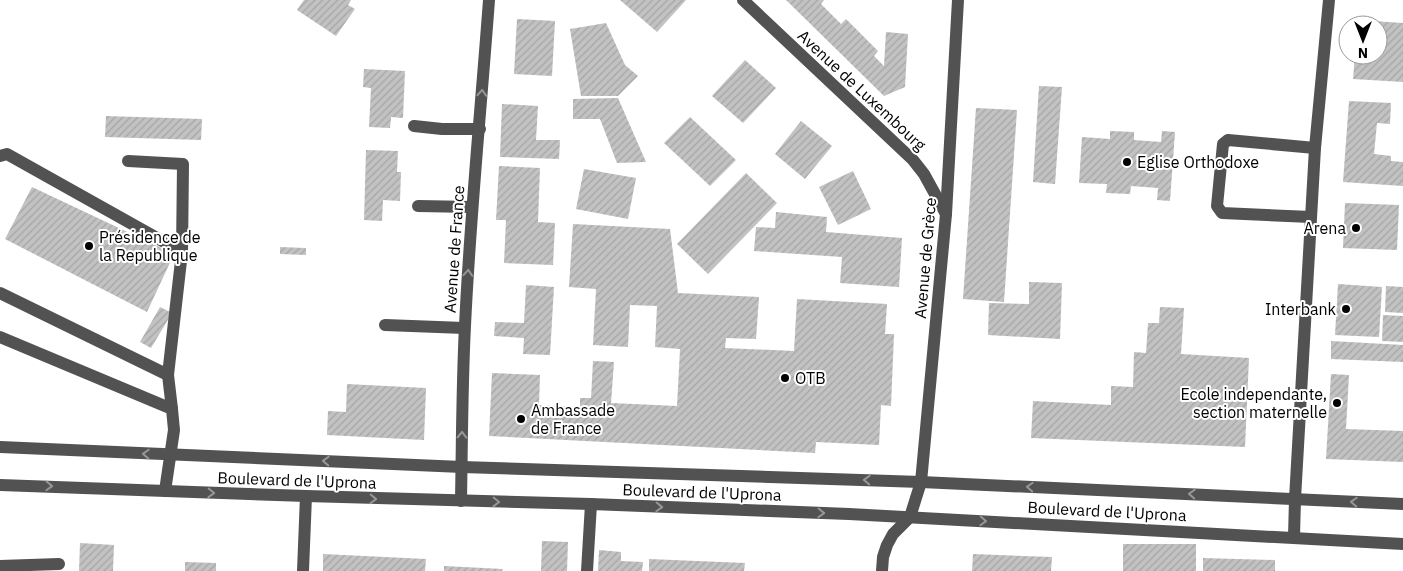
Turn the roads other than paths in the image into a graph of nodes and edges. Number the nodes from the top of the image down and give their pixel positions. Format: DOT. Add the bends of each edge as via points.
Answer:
graph roads {
  1 [pos="489,0"];
  2 [pos="743,0"];
  3 [pos="958,0"];
  4 [pos="1329,0"];
  5 [pos="414,126"];
  6 [pos="480,129"];
  7 [pos="1315,148"];
  8 [pos="0,156"];
  9 [pos="128,161"];
  10 [pos="418,206"];
  11 [pos="472,206"];
  12 [pos="946,214"];
  13 [pos="1311,216"];
  14 [pos="182,252"];
  15 [pos="0,293"];
  16 [pos="385,326"];
  17 [pos="464,328"];
  18 [pos="0,337"];
  19 [pos="168,375"];
  20 [pos="172,409"];
  21 [pos="0,447"];
  22 [pos="171,455"];
  23 [pos="462,467"];
  24 [pos="921,482"];
  25 [pos="0,484"];
  26 [pos="165,491"];
  27 [pos="306,496"];
  28 [pos="1295,499"];
  29 [pos="461,501"];
  30 [pos="591,504"];
  31 [pos="1403,504"];
  32 [pos="910,518"];
  33 [pos="1294,537"];
  34 [pos="1403,544"];
  35 [pos="59,564"];
  36 [pos="0,566"];
  37 [pos="303,571"];
  38 [pos="587,571"];
  39 [pos="882,571"];
  6 -- 1 [label="street, Avenue de France, one-way"];
  2 -- 12 [label="street, Avenue de Luxembourg" via="913,160"];
  3 -- 12 [label="street, Avenue de Grèce"];
  4 -- 7 [label="street"];
  5 -- 6 [label="street"];
  6 -- 11 [label="street, Avenue de France"];
  7 -- 13 [label="street"];
  7 -- 13 [label="street" via="1228,140 1224,144 1216,206 1222,213"];
  8 -- 14 [label="street" via="7,154"];
  9 -- 14 [label="street" via="184,164"];
  10 -- 11 [label="street"];
  17 -- 11 [label="street, Avenue de France, one-way"];
  12 -- 24 [label="street, Avenue de Grèce"];
  13 -- 28 [label="street"];
  14 -- 19 [label="street"];
  15 -- 19 [label="street"];
  16 -- 17 [label="street"];
  23 -- 17 [label="street, Avenue de France, one-way"];
  18 -- 20 [label="street"];
  19 -- 20 [label="street"];
  20 -- 22 [label="street"];
  22 -- 21 [label="street, Boulevard de l'Uprona, one-way"];
  23 -- 22 [label="street, Boulevard de l'Uprona, one-way"];
  22 -- 26 [label="street"];
  24 -- 23 [label="street, Boulevard de l'Uprona, one-way"];
  23 -- 29 [label="street, Avenue de France"];
  28 -- 24 [label="street, Boulevard de l'Uprona, one-way"];
  24 -- 32 [label="street, Avenue de Grèce"];
  25 -- 26 [label="street, Boulevard de l'Uprona, one-way"];
  26 -- 27 [label="street, Boulevard de l'Uprona, one-way"];
  27 -- 29 [label="street, Boulevard de l'Uprona, one-way"];
  27 -- 37 [label="street"];
  31 -- 28 [label="street, Boulevard de l'Uprona, one-way"];
  28 -- 33 [label="street"];
  29 -- 30 [label="street, Boulevard de l'Uprona, one-way"];
  30 -- 32 [label="street, Boulevard de l'Uprona, one-way"];
  30 -- 38 [label="street"];
  32 -- 33 [label="street, Boulevard de l'Uprona, one-way"];
  32 -- 39 [label="street" via="893,534 883,557"];
  33 -- 34 [label="street, Boulevard de l'Uprona"];
  35 -- 36 [label="street"];
}
